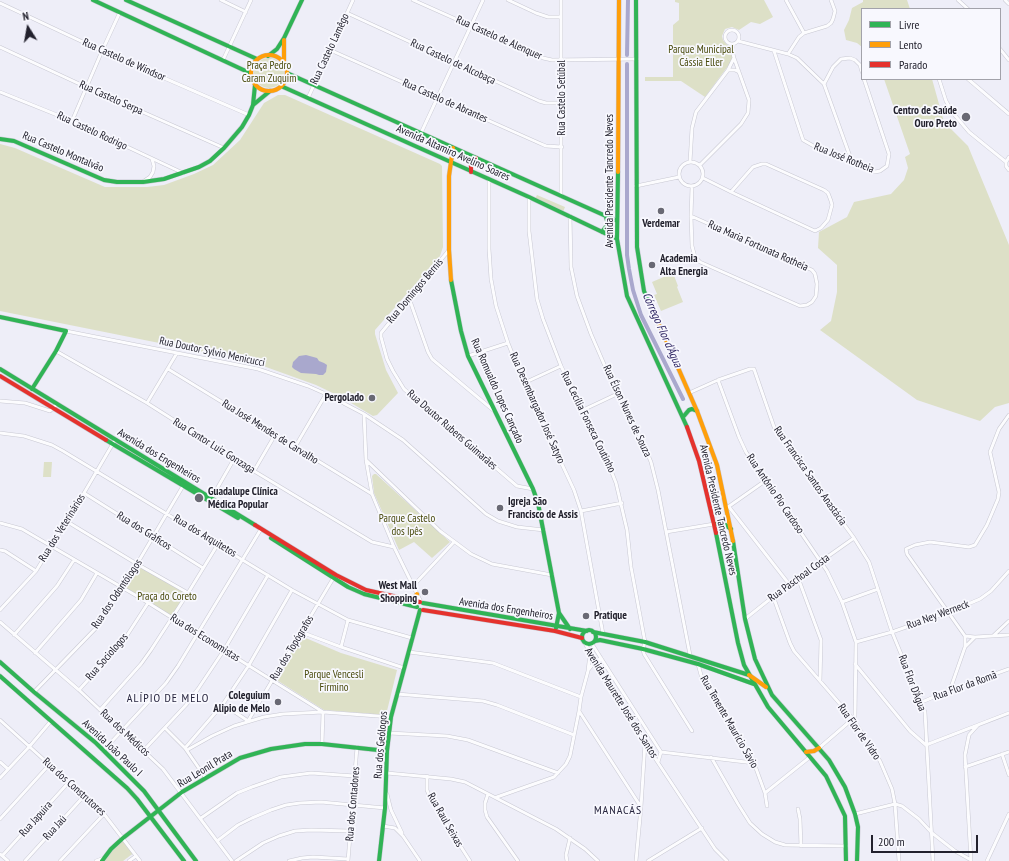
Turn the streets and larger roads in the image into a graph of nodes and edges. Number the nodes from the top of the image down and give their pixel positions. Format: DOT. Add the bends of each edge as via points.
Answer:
graph roads {
  1 [pos="93,0"];
  2 [pos="126,0"];
  3 [pos="221,0"];
  4 [pos="251,0"];
  5 [pos="302,0"];
  6 [pos="353,0"];
  7 [pos="413,0"];
  8 [pos="483,0"];
  9 [pos="508,0"];
  10 [pos="561,0"];
  11 [pos="619,0"];
  12 [pos="636,0"];
  13 [pos="786,0"];
  14 [pos="831,0"];
  15 [pos="958,0"];
  16 [pos="1005,0"];
  17 [pos="0,3"];
  18 [pos="1009,4"];
  19 [pos="967,8"];
  20 [pos="120,12"];
  21 [pos="246,12"];
  22 [pos="347,13"];
  23 [pos="561,17"];
  24 [pos="471,26"];
  25 [pos="804,33"];
  26 [pos="284,38"];
  27 [pos="738,41"];
  28 [pos="733,45"];
  29 [pos="0,47"];
  30 [pos="230,47"];
  31 [pos="1001,49"];
  32 [pos="330,50"];
  33 [pos="774,50"];
  34 [pos="102,51"];
  35 [pos="788,54"];
  36 [pos="268,56"];
  37 [pos="734,58"];
  38 [pos="256,59"];
  39 [pos="618,59"];
  40 [pos="637,59"];
  41 [pos="223,60"];
  42 [pos="562,60"];
  43 [pos="1009,60"];
  44 [pos="453,62"];
  45 [pos="284,63"];
  46 [pos="861,68"];
  47 [pos="728,70"];
  48 [pos="739,72"];
  49 [pos="250,73"];
  50 [pos="287,73"];
  51 [pos="864,80"];
  52 [pos="939,80"];
  53 [pos="969,80"];
  54 [pos="255,84"];
  55 [pos="824,84"];
  56 [pos="281,86"];
  57 [pos="313,86"];
  58 [pos="86,87"];
  59 [pos="270,91"];
  60 [pos="0,92"];
  61 [pos="438,97"];
  62 [pos="308,98"];
  63 [pos="562,103"];
  64 [pos="254,105"];
  65 [pos="1009,114"];
  66 [pos="249,115"];
  67 [pos="72,121"];
  68 [pos="421,134"];
  69 [pos="0,138"];
  70 [pos="562,147"];
  71 [pos="224,148"];
  72 [pos="453,148"];
  73 [pos="1009,157"];
  74 [pos="476,158"];
  75 [pos="152,159"];
  76 [pos="451,162"];
  77 [pos="690,162"];
  78 [pos="852,162"];
  79 [pos="1006,162"];
  80 [pos="700,165"];
  81 [pos="1009,170"];
  82 [pos="471,172"];
  83 [pos="183,174"];
  84 [pos="679,177"];
  85 [pos="703,178"];
  86 [pos="490,180"];
  87 [pos="143,182"];
  88 [pos="636,186"];
  89 [pos="692,187"];
  90 [pos="731,192"];
  91 [pos="529,197"];
  92 [pos="561,197"];
  93 [pos="570,216"];
  94 [pos="606,216"];
  95 [pos="691,216"];
  96 [pos="617,221"];
  97 [pos="602,232"];
  98 [pos="617,239"];
  99 [pos="449,250"];
  100 [pos="409,298"];
  101 [pos="0,317"];
  102 [pos="66,331"];
  103 [pos="381,333"];
  104 [pos="508,344"];
  105 [pos="56,351"];
  106 [pos="177,353"];
  107 [pos="468,356"];
  108 [pos="561,366"];
  109 [pos="168,369"];
  110 [pos="0,370"];
  111 [pos="0,376"];
  112 [pos="718,380"];
  113 [pos="524,383"];
  114 [pos="32,389"];
  115 [pos="689,393"];
  116 [pos="326,394"];
  117 [pos="618,394"];
  118 [pos="692,400"];
  119 [pos="0,401"];
  120 [pos="57,404"];
  121 [pos="146,404"];
  122 [pos="679,408"];
  123 [pos="53,409"];
  124 [pos="582,410"];
  125 [pos="697,411"];
  126 [pos="494,412"];
  127 [pos="364,414"];
  128 [pos="1009,415"];
  129 [pos="683,417"];
  130 [pos="0,433"];
  131 [pos="275,435"];
  132 [pos="114,442"];
  133 [pos="294,447"];
  134 [pos="234,459"];
  135 [pos="366,460"];
  136 [pos="97,471"];
  137 [pos="254,471"];
  138 [pos="765,481"];
  139 [pos="184,485"];
  140 [pos="533,489"];
  141 [pos="84,494"];
  142 [pos="372,494"];
  143 [pos="211,500"];
  144 [pos="622,503"];
  145 [pos="728,507"];
  146 [pos="581,511"];
  147 [pos="167,513"];
  148 [pos="66,521"];
  149 [pos="0,523"];
  150 [pos="714,524"];
  151 [pos="731,528"];
  152 [pos="260,530"];
  153 [pos="544,530"];
  154 [pos="666,532"];
  155 [pos="153,537"];
  156 [pos="854,538"];
  157 [pos="454,542"];
  158 [pos="218,544"];
  159 [pos="51,546"];
  160 [pos="394,547"];
  161 [pos="0,550"];
  162 [pos="243,559"];
  163 [pos="74,560"];
  164 [pos="821,561"];
  165 [pos="137,564"];
  166 [pos="203,568"];
  167 [pos="36,570"];
  168 [pos="1009,571"];
  169 [pos="97,573"];
  170 [pos="268,575"];
  171 [pos="552,575"];
  172 [pos="334,577"];
  173 [pos="797,578"];
  174 [pos="788,584"];
  175 [pos="413,586"];
  176 [pos="122,588"];
  177 [pos="878,589"];
  178 [pos="292,590"];
  179 [pos="188,593"];
  180 [pos="417,594"];
  181 [pos="773,596"];
  182 [pos="412,600"];
  183 [pos="421,602"];
  184 [pos="842,602"];
  185 [pos="148,603"];
  186 [pos="318,604"];
  187 [pos="447,608"];
  188 [pos="420,609"];
  189 [pos="0,610"];
  190 [pos="949,612"];
  191 [pos="559,613"];
  192 [pos="446,614"];
  193 [pos="172,618"];
  194 [pos="745,619"];
  195 [pos="348,620"];
  196 [pos="1009,621"];
  197 [pos="0,622"];
  198 [pos="556,626"];
  199 [pos="570,628"];
  200 [pos="555,631"];
  201 [pos="587,631"];
  202 [pos="301,632"];
  203 [pos="593,632"];
  204 [pos="892,632"];
  205 [pos="198,634"];
  206 [pos="602,634"];
  207 [pos="14,635"];
  208 [pos="1009,635"];
  209 [pos="965,636"];
  210 [pos="993,636"];
  211 [pos="975,637"];
  212 [pos="412,638"];
  213 [pos="582,638"];
  214 [pos="593,642"];
  215 [pos="645,642"];
  216 [pos="856,642"];
  217 [pos="585,643"];
  218 [pos="341,647"];
  219 [pos="965,647"];
  220 [pos="643,649"];
  221 [pos="224,650"];
  222 [pos="409,652"];
  223 [pos="35,653"];
  224 [pos="590,653"];
  225 [pos="690,655"];
  226 [pos="601,658"];
  227 [pos="0,662"];
  228 [pos="596,662"];
  229 [pos="698,664"];
  230 [pos="855,664"];
  231 [pos="249,665"];
  232 [pos="404,668"];
  233 [pos="1009,670"];
  234 [pos="56,671"];
  235 [pos="588,671"];
  236 [pos="749,675"];
  237 [pos="0,676"];
  238 [pos="273,680"];
  239 [pos="820,681"];
  240 [pos="754,684"];
  241 [pos="79,690"];
  242 [pos="950,690"];
  243 [pos="34,692"];
  244 [pos="397,694"];
  245 [pos="772,695"];
  246 [pos="581,697"];
  247 [pos="922,702"];
  248 [pos="223,704"];
  249 [pos="100,710"];
  250 [pos="579,711"];
  251 [pos="323,712"];
  252 [pos="1009,713"];
  253 [pos="391,717"];
  254 [pos="853,719"];
  255 [pos="0,720"];
  256 [pos="51,721"];
  257 [pos="248,721"];
  258 [pos="979,724"];
  259 [pos="165,728"];
  260 [pos="123,729"];
  261 [pos="692,731"];
  262 [pos="389,733"];
  263 [pos="574,735"];
  264 [pos="322,744"];
  265 [pos="645,744"];
  266 [pos="926,745"];
  267 [pos="29,746"];
  268 [pos="357,747"];
  269 [pos="819,748"];
  270 [pos="186,749"];
  271 [pos="144,750"];
  272 [pos="103,751"];
  273 [pos="387,751"];
  274 [pos="661,752"];
  275 [pos="806,752"];
  276 [pos="1009,752"];
  277 [pos="1002,754"];
  278 [pos="811,756"];
  279 [pos="711,757"];
  280 [pos="0,762"];
  281 [pos="658,762"];
  282 [pos="754,763"];
  283 [pos="49,765"];
  284 [pos="965,767"];
  285 [pos="8,770"];
  286 [pos="387,773"];
  287 [pos="558,774"];
  288 [pos="1009,775"];
  289 [pos="355,776"];
  290 [pos="427,776"];
  291 [pos="205,777"];
  292 [pos="0,778"];
  293 [pos="68,782"];
  294 [pos="386,791"];
  295 [pos="182,792"];
  296 [pos="765,793"];
  297 [pos="488,794"];
  298 [pos="84,796"];
  299 [pos="497,797"];
  300 [pos="353,804"];
  301 [pos="895,804"];
  302 [pos="767,806"];
  303 [pos="641,807"];
  304 [pos="385,808"];
  305 [pos="798,809"];
  306 [pos="159,811"];
  307 [pos="104,814"];
  308 [pos="855,814"];
  309 [pos="1009,814"];
  310 [pos="150,817"];
  311 [pos="201,818"];
  312 [pos="0,819"];
  313 [pos="383,826"];
  314 [pos="702,828"];
  315 [pos="350,831"];
  316 [pos="932,833"];
  317 [pos="404,836"];
  318 [pos="123,838"];
  319 [pos="570,838"];
  320 [pos="217,841"];
  321 [pos="801,846"];
  322 [pos="846,846"];
  323 [pos="1,855"];
  324 [pos="136,856"];
  325 [pos="103,859"];
  326 [pos="348,860"];
  327 [pos="8,861"];
  328 [pos="25,861"];
  329 [pos="60,861"];
  330 [pos="96,861"];
  331 [pos="129,861"];
  332 [pos="140,861"];
  333 [pos="184,861"];
  334 [pos="196,861"];
  335 [pos="232,861"];
  336 [pos="236,861"];
  337 [pos="289,861"];
  338 [pos="379,861"];
  339 [pos="420,861"];
  340 [pos="470,861"];
  341 [pos="518,861"];
  342 [pos="567,861"];
  343 [pos="598,861"];
  344 [pos="636,861"];
  345 [pos="648,861"];
  346 [pos="727,861"];
  347 [pos="846,861"];
  348 [pos="857,861"];
  349 [pos="898,861"];
  350 [pos="933,861"];
  351 [pos="972,861"];
  352 [pos="987,861"];
  1 -- 20 [label="street"];
  2 -- 30 [label="street"];
  3 -- 21 [label="street"];
  4 -- 21 [label="street"];
  5 -- 26 [label="street"];
  6 -- 22 [label="street, Rua Castelo Lamêgo"];
  7 -- 24 [label="street, Rua Castelo de Alenquer"];
  8 -- 24 [label="street"];
  9 -- 23 [label="street" via="536,13"];
  10 -- 23 [label="street, Rua Castelo Setúbal"];
  11 -- 39 [label="street, Avenida Presidente Tancredo Neves"];
  12 -- 40 [label="street, Avenida Presidente Tancredo Neves"];
  13 -- 25 [label="street"];
  14 -- 25 [label="street" via="835,11 831,23"];
  15 -- 19 [label="street"];
  16 -- 18 [label="street"];
  17 -- 34 [label="street, Rua Castelo de Windsor"];
  20 -- 34 [label="street"];
  20 -- 41 [label="street"];
  21 -- 30 [label="street"];
  22 -- 32 [label="street, Rua Castelo Lamêgo"];
  22 -- 44 [label="street, Rua Castelo de Alcobaça"];
  23 -- 42 [label="street, Rua Castelo Setúbal"];
  24 -- 42 [label="street, Rua Castelo de Alenquer" via="543,58"];
  24 -- 44 [label="street"];
  25 -- 35 [label="street"];
  26 -- 36 [label="street" via="277,49"];
  26 -- 45 [label="street"];
  27 -- 28 [label="street"];
  27 -- 28 [label="street" via="737,32 726,32 725,41"];
  27 -- 33 [label="street"];
  28 -- 37 [label="street"];
  29 -- 58 [label="street, Rua Castelo Serpa"];
  30 -- 38 [label="street"];
  30 -- 41 [label="street"];
  31 -- 43 [label="street"];
  32 -- 57 [label="street, Rua Castelo Lamêgo"];
  32 -- 61 [label="street, Rua Castelo de Abrantes"];
  33 -- 35 [label="street"];
  33 -- 78 [label="street, Rua José Rotheia" via="803,140"];
  34 -- 58 [label="street"];
  34 -- 66 [label="street, Rua Castelo de Windsor"];
  35 -- 55 [label="street" via="797,58"];
  36 -- 38 [label="street"];
  36 -- 45 [label="street" via="276,57"];
  37 -- 47 [label="street"];
  37 -- 48 [label="street"];
  38 -- 49 [label="street"];
  39 -- 40 [label="street, Rua Castelo de Alenquer"];
  39 -- 42 [label="street, Rua Castelo de Alenquer"];
  39 -- 96 [label="street, Avenida Presidente Tancredo Neves"];
  40 -- 88 [label="street, Avenida Presidente Tancredo Neves"];
  41 -- 49 [label="street"];
  42 -- 63 [label="street, Rua Castelo Setúbal"];
  44 -- 61 [label="street"];
  44 -- 63 [label="street, Rua Castelo de Alcobaça" via="539,101"];
  45 -- 50 [label="street"];
  46 -- 55 [label="street" via="855,60 841,59 833,67"];
  47 -- 48 [label="street"];
  47 -- 77 [label="street" via="696,112 692,128"];
  48 -- 80 [label="street" via="749,100 746,117"];
  49 -- 54 [label="street"];
  50 -- 56 [label="street"];
  50 -- 57 [label="street, Avenida Altamiro Avelino Soares"];
  51 -- 78 [label="street, Rua José Rotheia" via="889,154 889,161 884,170 875,172"];
  52 -- 79 [label="street" via="953,113 969,132"];
  53 -- 65 [label="street"];
  54 -- 59 [label="street" via="260,89"];
  54 -- 64 [label="street"];
  55 -- 78 [label="street"];
  56 -- 59 [label="street"];
  56 -- 62 [label="street, Avenida Altamiro Avelino Soares"];
  57 -- 62 [label="street, Rua Castelo Lamêgo"];
  57 -- 68 [label="street, Avenida Altamiro Avelino Soares"];
  58 -- 67 [label="street"];
  58 -- 71 [label="street, Rua Castelo Serpa"];
  59 -- 64 [label="street"];
  60 -- 67 [label="street, Rua Castelo Rodrigo"];
  61 -- 68 [label="street"];
  61 -- 70 [label="street, Rua Castelo de Abrantes" via="546,146"];
  62 -- 76 [label="street, Avenida Altamiro Avelino Soares"];
  63 -- 70 [label="street, Rua Castelo Setúbal"];
  64 -- 66 [label="street, Rua Castelo Montalvão"];
  66 -- 71 [label="street, Rua Castelo Montalvão"];
  67 -- 75 [label="street, Rua Castelo Rodrigo"];
  68 -- 72 [label="street, Avenida Altamiro Avelino Soares"];
  69 -- 87 [label="street, Rua Castelo Montalvão" via="14,141 94,176 117,182"];
  70 -- 92 [label="street, Rua Castelo Setúbal"];
  71 -- 83 [label="street, Rua Castelo Montalvão" via="210,161"];
  72 -- 74 [label="street, Avenida Altamiro Avelino Soares"];
  72 -- 76 [label="street, Rua Romualdo Lopes Cançado"];
  73 -- 79 [label="street"];
  74 -- 82 [label="street" via="471,162"];
  74 -- 92 [label="street, Avenida Altamiro Avelino Soares"];
  75 -- 83 [label="street, Rua Castelo Rodrigo"];
  75 -- 87 [label="street" via="153,172"];
  76 -- 82 [label="street, Avenida Altamiro Avelino Soares"];
  76 -- 99 [label="street, Rua Romualdo Lopes Cançado"];
  77 -- 80 [label="street"];
  77 -- 84 [label="street" via="680,169"];
  79 -- 81 [label="street"];
  80 -- 85 [label="street" via="704,171"];
  82 -- 86 [label="street, Avenida Altamiro Avelino Soares"];
  83 -- 87 [label="street, Rua Castelo Montalvão"];
  84 -- 88 [label="street"];
  84 -- 89 [label="street" via="685,185"];
  85 -- 89 [label="street"];
  85 -- 90 [label="street"];
  86 -- 91 [label="street, Avenida Altamiro Avelino Soares"];
  86 -- 104 [label="street, Rua Desembargador José Satyro" via="491,279"];
  88 -- 115 [label="street, Avenida Presidente Tancredo Neves" via="637,247 644,291"];
  89 -- 95 [label="street, Rua Maria Fortunata Rotheia"];
  90 -- 90 [label="street" via="815,230 821,228 828,220 832,205 828,193 824,190 766,164 753,167"];
  91 -- 93 [label="street, Avenida Altamiro Avelino Soares"];
  91 -- 108 [label="street, Rua Cecília Fonseca Coutinho" via="529,231 537,299 542,319"];
  92 -- 94 [label="street, Avenida Altamiro Avelino Soares"];
  93 -- 97 [label="street, Avenida Altamiro Avelino Soares"];
  93 -- 117 [label="street, Rua Élson Nunes de Souza" via="571,267 577,296 590,334"];
  94 -- 96 [label="street, Avenida Altamiro Avelino Soares"];
  94 -- 97 [label="street" via="608,224"];
  95 -- 95 [label="street, Rua Maria Fortunata Rotheia" via="692,246 700,262 800,306 812,302 818,284 812,270"];
  96 -- 98 [label="street, Avenida Presidente Tancredo Neves"];
  97 -- 98 [label="street, Avenida Altamiro Avelino Soares"];
  98 -- 122 [label="street, Avenida Presidente Tancredo Neves" via="627,296"];
  99 -- 100 [label="street, Rua Domingos Bernis"];
  99 -- 107 [label="street, Rua Romualdo Lopes Cançado" via="455,306"];
  100 -- 103 [label="street, Rua Domingos Bernis"];
  100 -- 126 [label="street" via="432,359"];
  101 -- 102 [label="street, Rua Doutor Sylvio Menicucci"];
  102 -- 105 [label="street"];
  102 -- 106 [label="street, Rua Doutor Sylvio Menicucci"];
  103 -- 140 [label="street, Rua Doutor Rubens Guimarães" via="390,366 404,389 517,486"];
  104 -- 107 [label="street"];
  104 -- 113 [label="street, Rua Desembargador José Satyro"];
  105 -- 114 [label="street"];
  105 -- 121 [label="street, Rua Cantor Luiz Gonzaga"];
  106 -- 109 [label="street"];
  106 -- 116 [label="street, Rua Doutor Sylvio Menicucci" via="258,369"];
  107 -- 126 [label="street, Rua Romualdo Lopes Cançado"];
  108 -- 113 [label="street"];
  108 -- 124 [label="street, Rua Cecília Fonseca Coutinho"];
  109 -- 121 [label="street"];
  109 -- 131 [label="street, Rua José Mendes de Carvalho"];
  110 -- 114 [label="street, Avenida dos Engenheiros"];
  111 -- 123 [label="street, Avenida dos Engenheiros"];
  112 -- 115 [label="street"];
  112 -- 138 [label="street, Rua Antônio Pio Cardoso" via="739,437"];
  112 -- 156 [label="street, Rua Francisca Santos Anastácia" via="754,369 774,427"];
  113 -- 146 [label="street, Rua Desembargador José Satyro" via="574,490"];
  114 -- 120 [label="street, Avenida dos Engenheiros"];
  115 -- 118 [label="street, Avenida Presidente Tancredo Neves"];
  116 -- 127 [label="street, Rua Doutor Sylvio Menicucci"];
  116 -- 133 [label="street"];
  117 -- 124 [label="street"];
  117 -- 154 [label="street, Rua Élson Nunes de Souza" via="651,462"];
  118 -- 122 [label="street" via="689,408"];
  118 -- 125 [label="street, Avenida Presidente Tancredo Neves"];
  119 -- 123 [label="street" via="25,403 49,411"];
  120 -- 123 [label="street"];
  120 -- 132 [label="street, Avenida dos Engenheiros"];
  121 -- 134 [label="street, Rua Cantor Luiz Gonzaga"];
  122 -- 129 [label="street, Avenida Presidente Tancredo Neves"];
  123 -- 132 [label="street, Avenida dos Engenheiros"];
  124 -- 144 [label="street, Rua Cecília Fonseca Coutinho" via="608,463"];
  125 -- 129 [label="street" via="688,410"];
  125 -- 145 [label="street, Avenida Presidente Tancredo Neves" via="717,465"];
  126 -- 140 [label="street, Rua Romualdo Lopes Cançado"];
  127 -- 135 [label="street"];
  127 -- 153 [label="street, Rua Doutor Sylvio Menicucci" via="403,440 486,514 517,528"];
  128 -- 190 [label="street" via="999,429 990,452 999,492 998,499 975,545 969,547 930,542 906,549"];
  129 -- 150 [label="street, Avenida Presidente Tancredo Neves" via="699,461"];
  130 -- 136 [label="street, Rua dos Arquitetos" via="24,436 52,445"];
  131 -- 133 [label="street, Rua José Mendes de Carvalho"];
  131 -- 137 [label="street"];
  132 -- 136 [label="street, Rua dos Veterinários"];
  132 -- 139 [label="street, Avenida dos Engenheiros"];
  132 -- 143 [label="street, Avenida dos Engenheiros"];
  133 -- 142 [label="street, Rua José Mendes de Carvalho"];
  134 -- 137 [label="street, Rua Cantor Luiz Gonzaga"];
  134 -- 143 [label="street"];
  135 -- 142 [label="street"];
  135 -- 157 [label="street"];
  136 -- 141 [label="street, Rua dos Veterinários"];
  136 -- 147 [label="street, Rua dos Arquitetos"];
  137 -- 160 [label="street, Rua Cantor Luiz Gonzaga" via="372,542"];
  138 -- 145 [label="street"];
  138 -- 164 [label="street, Rua Antônio Pio Cardoso"];
  139 -- 143 [label="street, Avenida dos Engenheiros"];
  139 -- 147 [label="street, Rua dos Odontólogos"];
  140 -- 153 [label="street, Rua Romualdo Lopes Cançado"];
  141 -- 148 [label="street, Rua dos Veterinários"];
  141 -- 155 [label="street, Rua dos Gráficos"];
  142 -- 160 [label="street"];
  143 -- 152 [label="street, Avenida dos Engenheiros"];
  144 -- 146 [label="street"];
  144 -- 215 [label="street, Rua Cecília Fonseca Coutinho"];
  145 -- 151 [label="street, Avenida Presidente Tancredo Neves"];
  145 -- 174 [label="street"];
  146 -- 206 [label="street, Rua Desembargador José Satyro"];
  147 -- 155 [label="street, Rua dos Odontólogos"];
  147 -- 158 [label="street, Rua dos Arquitetos"];
  148 -- 159 [label="street, Rua dos Veterinários"];
  148 -- 165 [label="street"];
  149 -- 159 [label="street, Rua dos Economistas" via="22,530"];
  150 -- 151 [label="street" via="724,524"];
  150 -- 154 [label="street"];
  150 -- 236 [label="street, Avenida Presidente Tancredo Neves" via="738,643"];
  151 -- 194 [label="street, Avenida Presidente Tancredo Neves"];
  152 -- 162 [label="street"];
  152 -- 172 [label="street, Avenida dos Engenheiros"];
  153 -- 171 [label="street, Rua Romualdo Lopes Cançado"];
  154 -- 225 [label="street, Rua Élson Nunes de Souza"];
  155 -- 165 [label="street, Rua dos Odontólogos"];
  155 -- 166 [label="street, Rua dos Gráficos"];
  156 -- 164 [label="street, Rua Paschoal Costa"];
  156 -- 177 [label="street, Rua Flor D'Água" via="869,562"];
  157 -- 171 [label="street" via="492,564"];
  157 -- 175 [label="street"];
  158 -- 162 [label="street, Rua dos Arquitetos"];
  158 -- 166 [label="street"];
  159 -- 163 [label="street, Rua dos Economistas"];
  159 -- 167 [label="street, Rua dos Veterinários"];
  160 -- 175 [label="street"];
  161 -- 167 [label="street"];
  162 -- 170 [label="street, Rua dos Arquitetos"];
  162 -- 205 [label="street"];
  163 -- 169 [label="street, Rua dos Economistas"];
  163 -- 207 [label="street" via="57,586"];
  164 -- 173 [label="street, Rua Paschoal Costa"];
  164 -- 184 [label="street, Rua Antônio Pio Cardoso"];
  165 -- 176 [label="street, Rua dos Odontólogos"];
  165 -- 179 [label="street"];
  166 -- 179 [label="street"];
  167 -- 189 [label="street, Rua dos Veterinários"];
  168 -- 190 [label="street, Rua Ney Werneck" via="980,599"];
  169 -- 176 [label="street, Rua dos Economistas"];
  169 -- 223 [label="street" via="81,600"];
  170 -- 178 [label="street, Rua dos Arquitetos"];
  170 -- 221 [label="street"];
  171 -- 191 [label="street, Rua Romualdo Lopes Cançado"];
  172 -- 182 [label="street, Avenida dos Engenheiros" via="366,590"];
  172 -- 186 [label="street, Rua dos Topógrafos"];
  172 -- 188 [label="street, Avenida dos Engenheiros" via="364,594"];
  173 -- 174 [label="street, Rua Paschoal Costa"];
  173 -- 239 [label="street" via="821,640"];
  174 -- 181 [label="street, Rua Paschoal Costa"];
  175 -- 180 [label="street"];
  176 -- 185 [label="street, Rua dos Economistas"];
  176 -- 234 [label="street, Rua dos Odontólogos" via="98,626"];
  177 -- 184 [label="street"];
  177 -- 204 [label="street, Rua Flor D'Água"];
  178 -- 186 [label="street, Rua dos Arquitetos"];
  178 -- 231 [label="street"];
  179 -- 193 [label="street"];
  180 -- 182 [label="street"];
  180 -- 183 [label="street"];
  181 -- 194 [label="street, Rua Paschoal Costa"];
  181 -- 239 [label="street, Rua Flor de Vidro" via="790,643"];
  182 -- 183 [label="street, Avenida dos Engenheiros"];
  183 -- 187 [label="street, Avenida dos Engenheiros"];
  183 -- 188 [label="street"];
  183 -- 188 [label="street" via="425,606"];
  184 -- 216 [label="street, Rua Antônio Pio Cardoso"];
  185 -- 193 [label="street, Rua dos Economistas"];
  185 -- 241 [label="street, Rua Sociologos" via="124,640"];
  186 -- 195 [label="street, Rua dos Arquitetos"];
  186 -- 202 [label="street, Rua dos Topógrafos"];
  187 -- 192 [label="street"];
  187 -- 198 [label="street, Avenida dos Engenheiros"];
  188 -- 192 [label="street, Avenida dos Engenheiros"];
  188 -- 212 [label="street, Rua dos Geólogos"];
  190 -- 204 [label="street, Rua Ney Werneck"];
  190 -- 209 [label="street"];
  191 -- 198 [label="street, Rua Romualdo Lopes Cançado"];
  191 -- 199 [label="street, Rua Romualdo Lopes Cançado"];
  192 -- 200 [label="street, Avenida dos Engenheiros"];
  193 -- 205 [label="street, Rua dos Economistas"];
  193 -- 249 [label="street" via="141,664"];
  194 -- 245 [label="street, Avenida Presidente Tancredo Neves" via="755,659"];
  195 -- 212 [label="street, Rua dos Arquitetos"];
  195 -- 218 [label="street"];
  196 -- 210 [label="street"];
  197 -- 207 [label="street, Rua dos Médicos"];
  198 -- 199 [label="street, Avenida dos Engenheiros"];
  198 -- 200 [label="street, Rua Romualdo Lopes Cançado"];
  199 -- 201 [label="street, Avenida dos Engenheiros"];
  200 -- 213 [label="street, Avenida dos Engenheiros"];
  201 -- 203 [label="street"];
  201 -- 213 [label="street"];
  202 -- 218 [label="street"];
  202 -- 238 [label="street, Rua dos Topógrafos"];
  203 -- 206 [label="street"];
  203 -- 214 [label="street" via="596,635"];
  204 -- 216 [label="street, Rua Ney Werneck"];
  204 -- 247 [label="street, Rua Flor D'Água"];
  205 -- 221 [label="street, Rua dos Economistas"];
  205 -- 260 [label="street" via="166,683"];
  206 -- 215 [label="street"];
  207 -- 223 [label="street, Rua dos Médicos"];
  208 -- 210 [label="street"];
  209 -- 211 [label="street"];
  209 -- 219 [label="street"];
  210 -- 211 [label="street"];
  211 -- 219 [label="street"];
  212 -- 222 [label="street, Rua dos Geólogos"];
  213 -- 217 [label="street"];
  214 -- 217 [label="street"];
  214 -- 220 [label="street" via="600,640"];
  214 -- 226 [label="street, Avenida Maurette José dos Santos"];
  215 -- 220 [label="street, Rua Cecília Fonseca Coutinho"];
  215 -- 225 [label="street"];
  216 -- 230 [label="street"];
  217 -- 224 [label="street, Avenida Maurette José dos Santos"];
  218 -- 232 [label="street"];
  219 -- 242 [label="street"];
  220 -- 229 [label="street"];
  220 -- 261 [label="street"];
  221 -- 231 [label="street, Rua dos Economistas"];
  221 -- 259 [label="street" via="198,690"];
  222 -- 232 [label="street, Rua dos Geólogos"];
  222 -- 246 [label="street" via="493,663"];
  223 -- 234 [label="street, Rua dos Médicos"];
  224 -- 228 [label="street, Avenida Maurette José dos Santos"];
  224 -- 235 [label="street"];
  225 -- 236 [label="street"];
  226 -- 228 [label="street"];
  226 -- 274 [label="street, Avenida Maurette José dos Santos"];
  227 -- 243 [label="street, Avenida João Paulo I"];
  228 -- 235 [label="street"];
  228 -- 265 [label="street, Avenida Maurette José dos Santos"];
  229 -- 240 [label="street"];
  229 -- 282 [label="street, Rua Tenente Maurício Sávio" via="701,675"];
  230 -- 254 [label="street"];
  230 -- 266 [label="street" via="910,732"];
  231 -- 238 [label="street, Rua dos Economistas"];
  231 -- 248 [label="street"];
  232 -- 244 [label="street, Rua dos Geólogos"];
  233 -- 242 [label="street, Rua Flor da Romã"];
  234 -- 241 [label="street, Rua dos Médicos"];
  234 -- 243 [label="street, Rua dos Odontólogos"];
  235 -- 246 [label="street"];
  236 -- 240 [label="street, Avenida Presidente Tancredo Neves"];
  236 -- 245 [label="street" via="763,684"];
  237 -- 256 [label="street, Avenida João Paulo I"];
  238 -- 251 [label="street, Rua dos Economistas"];
  238 -- 257 [label="street, Rua dos Topógrafos"];
  239 -- 254 [label="street, Rua Flor de Vidro"];
  240 -- 275 [label="street, Avenida Presidente Tancredo Neves" via="768,707"];
  241 -- 249 [label="street, Rua dos Médicos"];
  242 -- 247 [label="street, Rua Flor da Romã"];
  243 -- 272 [label="street, Avenida João Paulo I"];
  244 -- 253 [label="street, Rua dos Geólogos"];
  244 -- 263 [label="street" via="483,701"];
  245 -- 269 [label="street, Avenida Presidente Tancredo Neves"];
  246 -- 250 [label="street"];
  247 -- 266 [label="street, Rua Flor D'Água" via="925,712"];
  248 -- 257 [label="street"];
  248 -- 270 [label="street"];
  249 -- 260 [label="street, Rua dos Médicos"];
  250 -- 263 [label="street"];
  250 -- 303 [label="street"];
  251 -- 253 [label="street"];
  251 -- 257 [label="street" via="284,714"];
  251 -- 264 [label="street"];
  252 -- 258 [label="street"];
  253 -- 262 [label="street, Rua dos Geólogos"];
  254 -- 269 [label="street"];
  254 -- 301 [label="street, Rua Flor de Vidro" via="880,760"];
  255 -- 267 [label="street, Rua dos Construtores"];
  256 -- 267 [label="street"];
  256 -- 310 [label="street, Avenida João Paulo I" via="127,788"];
  257 -- 270 [label="street"];
  258 -- 266 [label="street"];
  258 -- 284 [label="street" via="969,735"];
  259 -- 270 [label="street"];
  259 -- 271 [label="street"];
  260 -- 271 [label="street, Rua dos Médicos"];
  260 -- 272 [label="street"];
  262 -- 273 [label="street, Rua dos Geólogos"];
  262 -- 287 [label="street" via="447,736 468,740"];
  263 -- 287 [label="street" via="570,756"];
  264 -- 268 [label="street, Rua Leonil Prata"];
  264 -- 291 [label="street, Rua Leonil Prata" via="287,746 254,753"];
  265 -- 281 [label="street, Avenida Maurette José dos Santos"];
  265 -- 303 [label="street"];
  266 -- 316 [label="street, Rua Flor D'Água"];
  267 -- 283 [label="street, Rua dos Construtores"];
  267 -- 285 [label="street"];
  268 -- 273 [label="street, Rua Leonil Prata"];
  268 -- 289 [label="street, Rua dos Contadores"];
  269 -- 275 [label="street" via="814,752"];
  269 -- 308 [label="street, Avenida Presidente Tancredo Neves" via="845,787"];
  270 -- 291 [label="street"];
  271 -- 295 [label="street, Rua dos Médicos"];
  272 -- 306 [label="street, Avenida João Paulo I"];
  273 -- 286 [label="street, Rua dos Geólogos"];
  274 -- 279 [label="street"];
  274 -- 281 [label="street, Avenida Maurette José dos Santos"];
  275 -- 278 [label="street, Avenida Presidente Tancredo Neves"];
  276 -- 277 [label="street"];
  277 -- 284 [label="street"];
  277 -- 288 [label="street"];
  278 -- 296 [label="street"];
  278 -- 322 [label="street, Avenida Presidente Tancredo Neves" via="826,776 845,816"];
  279 -- 282 [label="street"];
  279 -- 321 [label="street" via="750,823 775,842 785,846"];
  280 -- 285 [label="street"];
  281 -- 314 [label="street, Avenida Maurette José dos Santos"];
  282 -- 296 [label="street, Rua Tenente Maurício Sávio"];
  283 -- 293 [label="street, Rua dos Construtores"];
  283 -- 312 [label="street"];
  284 -- 351 [label="street"];
  285 -- 292 [label="street"];
  286 -- 290 [label="street"];
  286 -- 294 [label="street, Rua dos Geólogos"];
  287 -- 299 [label="street" via="548,780"];
  289 -- 300 [label="street, Rua dos Contadores"];
  289 -- 311 [label="street" via="311,773 281,777 237,793"];
  290 -- 297 [label="street" via="465,782"];
  290 -- 340 [label="street, Rua Raul Seixas" via="427,790 431,800"];
  291 -- 295 [label="street, Rua Leonil Prata"];
  293 -- 298 [label="street, Rua dos Construtores"];
  293 -- 323 [label="street, Rua Japuira"];
  294 -- 304 [label="street, Rua dos Geólogos"];
  294 -- 317 [label="street" via="391,810"];
  295 -- 306 [label="street, Rua Leonil Prata"];
  295 -- 311 [label="street, Rua dos Médicos"];
  296 -- 302 [label="street, Rua Tenente Maurício Sávio"];
  297 -- 299 [label="street"];
  297 -- 341 [label="street" via="485,803 487,817"];
  298 -- 307 [label="street, Rua dos Construtores"];
  298 -- 328 [label="street, Rua Jaú"];
  299 -- 319 [label="street"];
  300 -- 304 [label="street"];
  300 -- 315 [label="street, Rua dos Contadores"];
  300 -- 320 [label="street" via="322,802 286,805 238,825"];
  301 -- 308 [label="street"];
  301 -- 316 [label="street" via="906,808"];
  301 -- 349 [label="street, Rua Flor de Vidro"];
  303 -- 344 [label="street"];
  304 -- 313 [label="street, Rua dos Geólogos"];
  305 -- 321 [label="street"];
  306 -- 310 [label="street, Rua Leonil Prata"];
  306 -- 334 [label="street, Avenida João Paulo I"];
  307 -- 318 [label="street, Rua dos Construtores"];
  307 -- 329 [label="street"];
  308 -- 348 [label="street, Avenida Presidente Tancredo Neves" via="858,827"];
  309 -- 352 [label="street"];
  310 -- 318 [label="street, Rua Leonil Prata"];
  310 -- 333 [label="street, Avenida João Paulo I"];
  311 -- 320 [label="street, Rua dos Médicos"];
  313 -- 317 [label="street" via="395,828"];
  313 -- 338 [label="street, Rua dos Geólogos"];
  314 -- 345 [label="street"];
  314 -- 346 [label="street, Avenida Maurette José dos Santos" via="715,849"];
  315 -- 326 [label="street, Rua dos Contadores"];
  315 -- 336 [label="street" via="295,831 263,843"];
  316 -- 350 [label="street, Rua Flor D'Água"];
  316 -- 351 [label="street"];
  317 -- 339 [label="street"];
  318 -- 324 [label="street, Rua dos Construtores"];
  318 -- 325 [label="street, Rua Leonil Prata"];
  319 -- 342 [label="street"];
  319 -- 343 [label="street"];
  320 -- 335 [label="street, Rua dos Médicos"];
  321 -- 322 [label="street"];
  322 -- 347 [label="street, Avenida Presidente Tancredo Neves"];
  323 -- 327 [label="street"];
  324 -- 331 [label="street"];
  324 -- 332 [label="street, Rua dos Construtores"];
  325 -- 330 [label="street"];
  326 -- 337 [label="street" via="313,857"];
}
